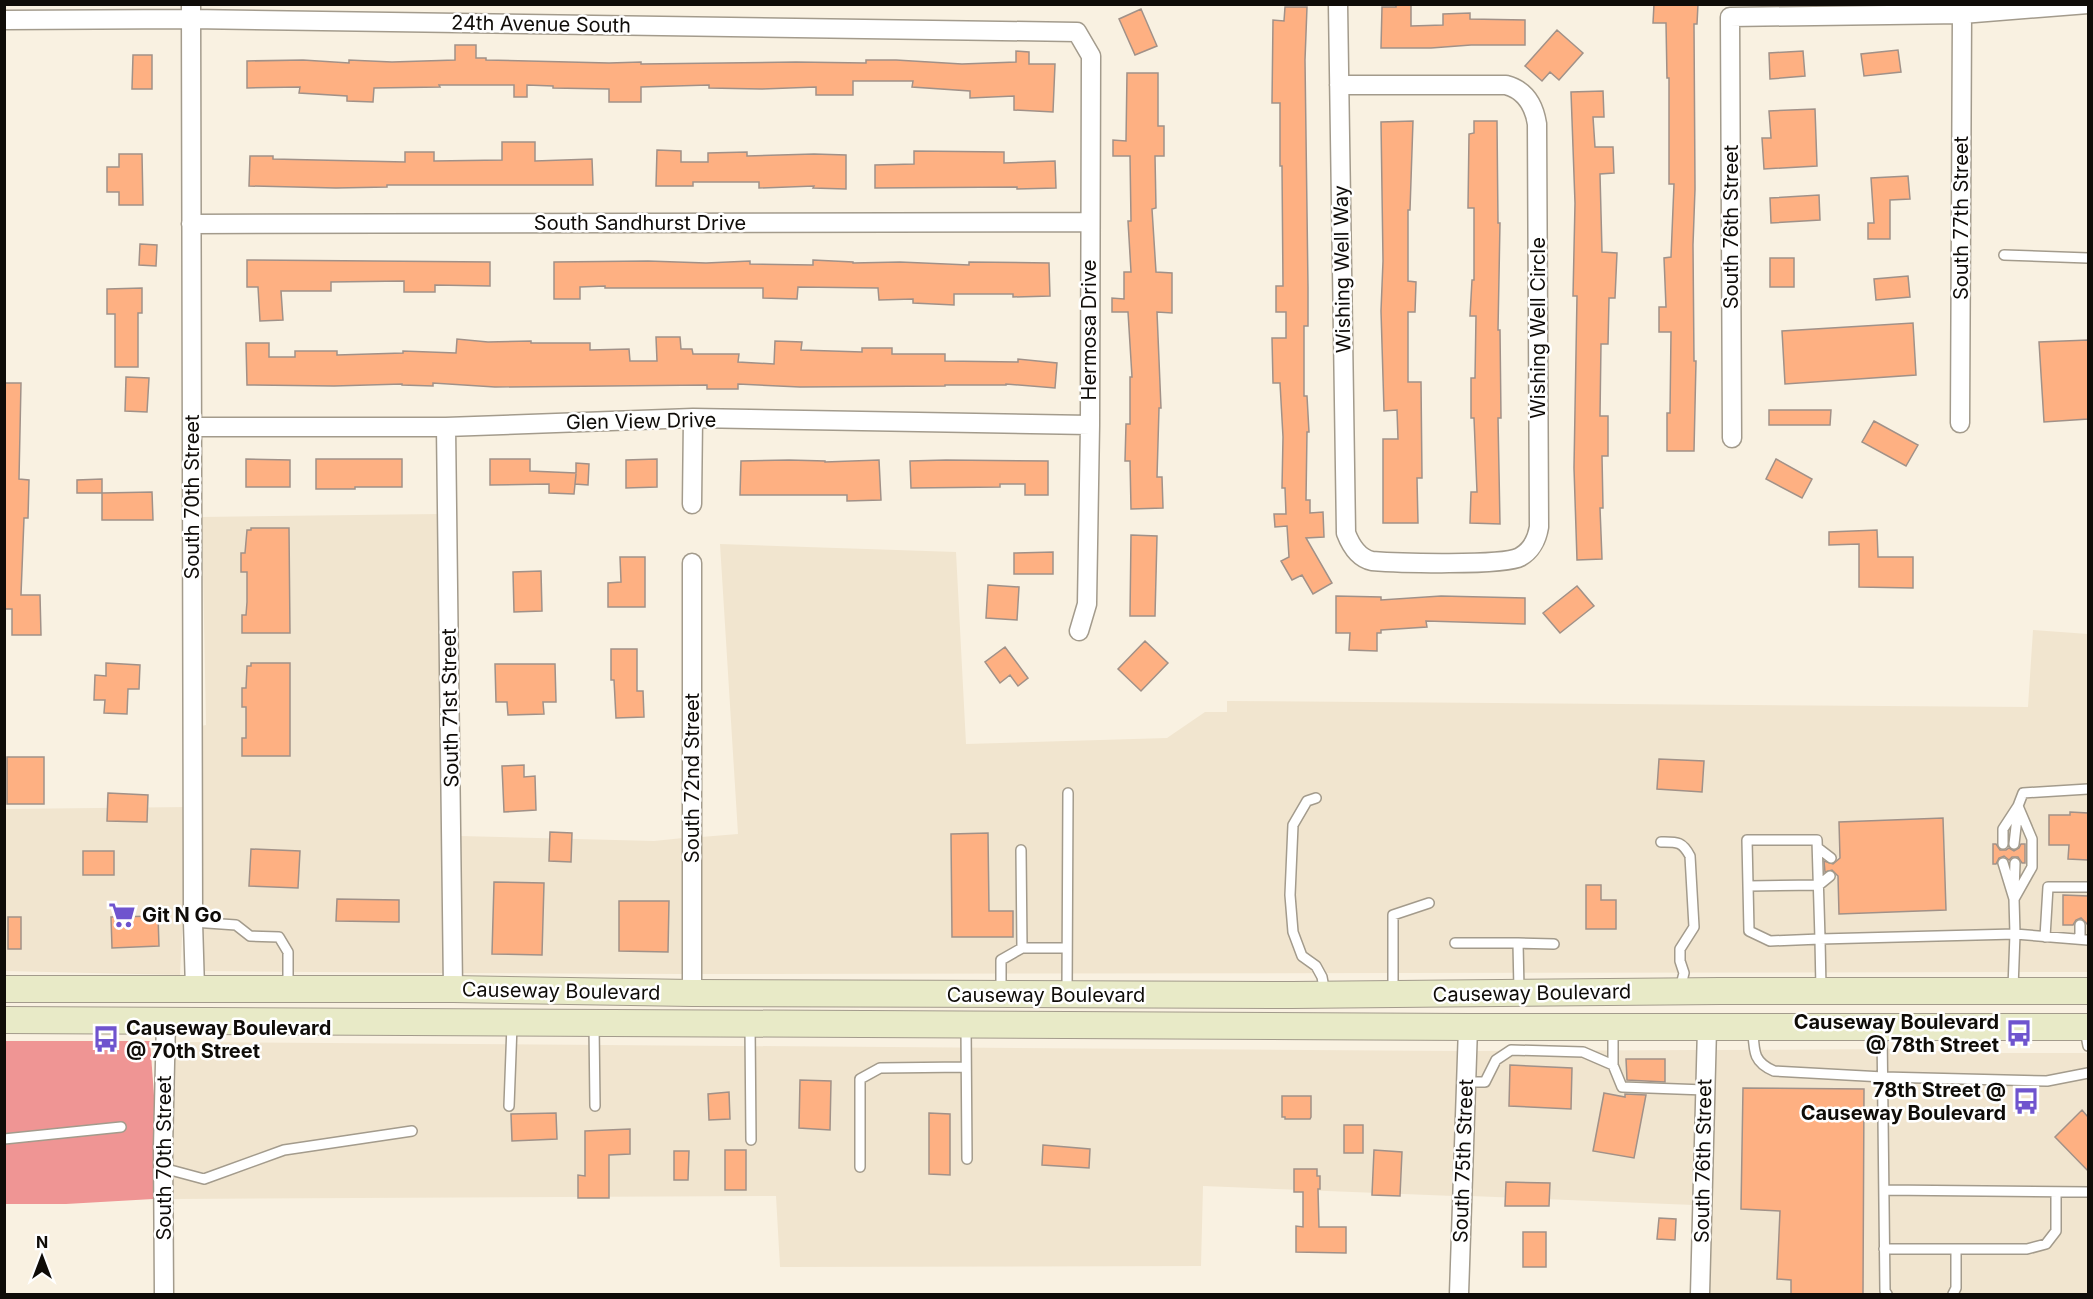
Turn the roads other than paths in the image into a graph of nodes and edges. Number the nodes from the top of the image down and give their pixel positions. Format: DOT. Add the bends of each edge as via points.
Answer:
graph roads {
  1 [pos="1338,4"];
  2 [pos="2088,4"];
  3 [pos="191,12"];
  4 [pos="1962,14"];
  5 [pos="4,20"];
  6 [pos="1077,32"];
  7 [pos="1339,85"];
  8 [pos="1089,222"];
  9 [pos="191,224"];
  10 [pos="2004,255"];
  11 [pos="2088,258"];
  12 [pos="693,418"];
  13 [pos="1960,423"];
  14 [pos="1089,425"];
  15 [pos="192,427"];
  16 [pos="446,427"];
  17 [pos="1732,438"];
  18 [pos="693,504"];
  19 [pos="1346,533"];
  20 [pos="693,562"];
  21 [pos="1079,631"];
  22 [pos="2088,789"];
  23 [pos="1068,793"];
  24 [pos="1316,798"];
  25 [pos="2018,806"];
  26 [pos="1661,842"];
  27 [pos="2003,844"];
  28 [pos="2014,844"];
  29 [pos="1818,848"];
  30 [pos="1021,850"];
  31 [pos="1831,858"];
  32 [pos="2003,864"];
  33 [pos="2014,864"];
  34 [pos="1830,876"];
  35 [pos="1819,885"];
  36 [pos="1749,886"];
  37 [pos="2083,890"];
  38 [pos="2014,899"];
  39 [pos="1429,903"];
  40 [pos="192,922"];
  41 [pos="2080,925"];
  42 [pos="2015,934"];
  43 [pos="2044,937"];
  44 [pos="1820,939"];
  45 [pos="2084,939"];
  46 [pos="1455,943"];
  47 [pos="1518,943"];
  48 [pos="1554,944"];
  49 [pos="1022,948"];
  50 [pos="1067,948"];
  51 [pos="4,989"];
  52 [pos="165,989"];
  53 [pos="195,989"];
  54 [pos="288,989"];
  55 [pos="453,989"];
  56 [pos="2013,990"];
  57 [pos="2088,990"];
  58 [pos="1680,991"];
  59 [pos="1720,991"];
  60 [pos="1821,991"];
  61 [pos="692,993"];
  62 [pos="1520,993"];
  63 [pos="989,994"];
  64 [pos="1393,994"];
  65 [pos="1067,995"];
  66 [pos="1326,995"];
  67 [pos="4,1020"];
  68 [pos="166,1021"];
  69 [pos="195,1021"];
  70 [pos="512,1023"];
  71 [pos="594,1023"];
  72 [pos="750,1023"];
  73 [pos="970,1025"];
  74 [pos="1468,1027"];
  75 [pos="1613,1028"];
  76 [pos="1707,1028"];
  77 [pos="1753,1028"];
  78 [pos="1882,1028"];
  79 [pos="2087,1034"];
  80 [pos="1543,1039"];
  81 [pos="1613,1065"];
  82 [pos="966,1067"];
  83 [pos="2088,1073"];
  84 [pos="1883,1077"];
  85 [pos="1466,1082"];
  86 [pos="1705,1090"];
  87 [pos="509,1106"];
  88 [pos="595,1106"];
  89 [pos="121,1127"];
  90 [pos="412,1131"];
  91 [pos="4,1139"];
  92 [pos="750,1140"];
  93 [pos="966,1159"];
  94 [pos="860,1167"];
  95 [pos="163,1168"];
  96 [pos="1884,1190"];
  97 [pos="2056,1192"];
  98 [pos="2088,1192"];
  99 [pos="1884,1248"];
  100 [pos="1956,1249"];
  101 [pos="164,1294"];
  102 [pos="1459,1294"];
  103 [pos="1700,1294"];
  104 [pos="1887,1294"];
  105 [pos="1953,1294"];
  1 -- 7 [label="street, Wishing Well Way"];
  2 -- 4 [label="street"];
  3 -- 5 [label="street, 24th Avenue South"];
  3 -- 6 [label="street, 24th Avenue South"];
  3 -- 9 [label="street, South 70th Street"];
  4 -- 13 [label="street, South 77th Street"];
  4 -- 17 [label="street, South 76th Street" via="1730,17"];
  6 -- 8 [label="street, Hermosa Drive" via="1090,56"];
  7 -- 19 [label="street, Wishing Well Way"];
  7 -- 19 [label="street, Wishing Well Circle" via="1506,85 1525,96 1534,109 1537,124 1537,536 1527,552 1511,560 1385,562 1361,557"];
  8 -- 9 [label="street, South Sandhurst Drive"];
  8 -- 14 [label="street, Hermosa Drive"];
  9 -- 15 [label="street, South 70th Street"];
  10 -- 11 [label="lane"];
  12 -- 14 [label="street, Glen View Drive"];
  12 -- 16 [label="street, Glen View Drive"];
  12 -- 18 [label="street"];
  14 -- 21 [label="street, Hermosa Drive" via="1087,604"];
  15 -- 16 [label="street, Glen View Drive"];
  15 -- 40 [label="street, South 70th Street"];
  16 -- 55 [label="street, South 71st Street"];
  20 -- 61 [label="street, South 72nd Street"];
  22 -- 25 [label="lane" via="2023,793"];
  23 -- 50 [label="lane"];
  24 -- 66 [label="lane" via="1307,801 1293,825 1290,895 1293,932 1302,956 1316,966 1322,977"];
  25 -- 27 [label="lane" via="2003,829"];
  25 -- 28 [label="lane"];
  25 -- 38 [label="lane" via="2032,839 2032,867"];
  26 -- 58 [label="lane" via="1685,846 1690,856 1694,927 1680,949 1684,973"];
  29 -- 31 [label="lane"];
  29 -- 35 [label="lane"];
  29 -- 36 [label="lane" via="1817,840 1747,840"];
  30 -- 49 [label="lane"];
  32 -- 38 [label="lane"];
  33 -- 38 [label="lane"];
  34 -- 35 [label="lane"];
  35 -- 36 [label="lane"];
  35 -- 44 [label="lane"];
  36 -- 44 [label="lane" via="1749,930 1770,940"];
  37 -- 43 [label="lane" via="2048,887"];
  38 -- 42 [label="lane"];
  39 -- 64 [label="lane" via="1393,915"];
  40 -- 53 [label="street, South 70th Street"];
  40 -- 54 [label="lane" via="236,925 250,936 279,938 288,952"];
  41 -- 45 [label="lane"];
  42 -- 43 [label="lane"];
  42 -- 44 [label="lane"];
  42 -- 56 [label="lane"];
  43 -- 45 [label="lane"];
  44 -- 60 [label="lane"];
  46 -- 47 [label="lane"];
  47 -- 48 [label="lane"];
  47 -- 62 [label="lane"];
  49 -- 50 [label="lane"];
  49 -- 63 [label="lane" via="1001,960"];
  50 -- 65 [label="lane"];
  51 -- 52 [label="main road, Causeway Boulevard"];
  52 -- 53 [label="main road, Causeway Boulevard"];
  52 -- 68 [label="main road"];
  53 -- 54 [label="main road, Causeway Boulevard"];
  53 -- 69 [label="main road"];
  54 -- 55 [label="main road, Causeway Boulevard"];
  55 -- 61 [label="main road, Causeway Boulevard"];
  56 -- 57 [label="main road, Causeway Boulevard"];
  56 -- 60 [label="main road, Causeway Boulevard"];
  58 -- 59 [label="main road, Causeway Boulevard"];
  58 -- 62 [label="main road, Causeway Boulevard"];
  59 -- 60 [label="main road, Causeway Boulevard"];
  59 -- 74 [label="main road" via="1695,1004 1486,1009 1473,1015"];
  61 -- 63 [label="main road, Causeway Boulevard"];
  62 -- 64 [label="main road, Causeway Boulevard"];
  63 -- 65 [label="main road, Causeway Boulevard"];
  63 -- 73 [label="street"];
  64 -- 66 [label="main road, Causeway Boulevard"];
  65 -- 66 [label="main road, Causeway Boulevard"];
  67 -- 68 [label="main road, Causeway Boulevard"];
  68 -- 69 [label="main road, Causeway Boulevard"];
  68 -- 95 [label="street, South 70th Street"];
  69 -- 70 [label="main road, Causeway Boulevard"];
  70 -- 71 [label="main road, Causeway Boulevard"];
  70 -- 87 [label="lane"];
  71 -- 72 [label="main road, Causeway Boulevard"];
  71 -- 88 [label="lane"];
  72 -- 73 [label="main road, Causeway Boulevard"];
  72 -- 92 [label="lane"];
  73 -- 74 [label="main road, Causeway Boulevard"];
  73 -- 82 [label="lane"];
  74 -- 80 [label="main road, Causeway Boulevard"];
  74 -- 85 [label="street, South 75th Street"];
  75 -- 76 [label="main road, Causeway Boulevard"];
  75 -- 80 [label="main road, Causeway Boulevard"];
  75 -- 81 [label="lane"];
  76 -- 77 [label="main road, Causeway Boulevard"];
  76 -- 86 [label="street, South 76th Street"];
  77 -- 78 [label="main road, Causeway Boulevard"];
  77 -- 84 [label="lane" via="1755,1053 1761,1066 1774,1071"];
  78 -- 79 [label="main road, Causeway Boulevard"];
  78 -- 84 [label="lane"];
  80 -- 81 [label="lane"];
  80 -- 85 [label="lane" via="1511,1050 1497,1060 1485,1082"];
  81 -- 86 [label="lane" via="1622,1087"];
  82 -- 93 [label="lane"];
  82 -- 94 [label="lane" via="880,1068 860,1079"];
  83 -- 84 [label="lane" via="2047,1081"];
  84 -- 96 [label="lane"];
  85 -- 102 [label="street, South 75th Street"];
  86 -- 103 [label="street, South 76th Street"];
  89 -- 91 [label="lane"];
  90 -- 95 [label="lane" via="284,1150 204,1179"];
  95 -- 101 [label="street, South 70th Street"];
  96 -- 97 [label="lane"];
  96 -- 99 [label="lane"];
  97 -- 98 [label="lane"];
  97 -- 100 [label="lane" via="2056,1232 2046,1244 2027,1249"];
  99 -- 100 [label="lane"];
  99 -- 104 [label="lane"];
  100 -- 105 [label="lane"];
}
